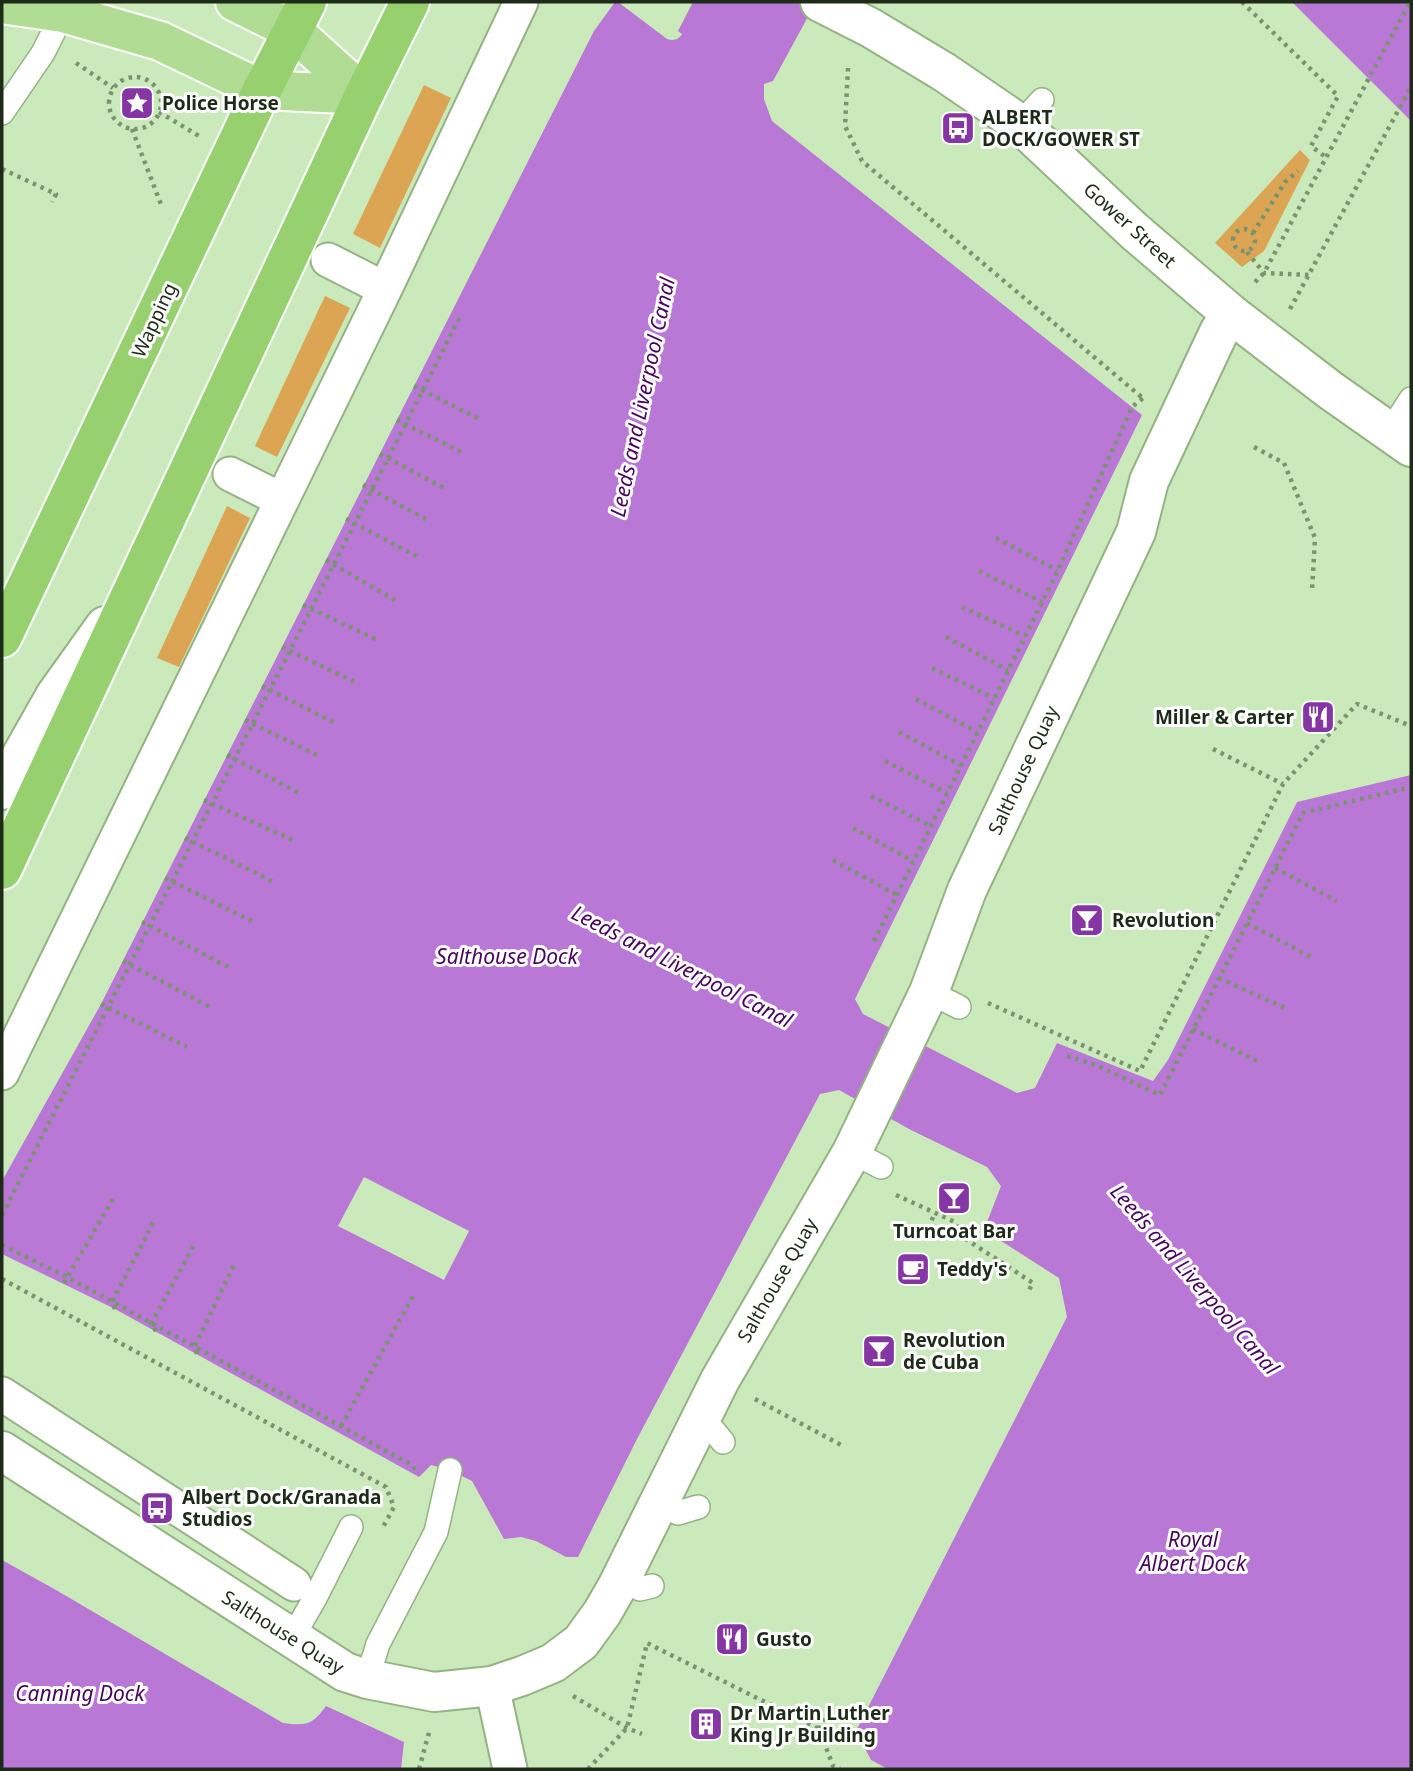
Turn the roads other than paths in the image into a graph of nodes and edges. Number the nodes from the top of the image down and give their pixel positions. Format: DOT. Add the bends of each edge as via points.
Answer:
graph roads {
  1 [pos="235,2"];
  2 [pos="410,2"];
  3 [pos="521,2"];
  4 [pos="2,4"];
  5 [pos="832,8"];
  6 [pos="64,13"];
  7 [pos="299,16"];
  8 [pos="262,90"];
  9 [pos="364,95"];
  10 [pos="2,113"];
  11 [pos="328,260"];
  12 [pos="385,289"];
  13 [pos="1241,300"];
  14 [pos="1411,399"];
  15 [pos="1400,440"];
  16 [pos="230,474"];
  17 [pos="282,500"];
  18 [pos="137,581"];
  19 [pos="2,638"];
  20 [pos="2,790"];
  21 [pos="2,870"];
  22 [pos="2,1073"];
  23 [pos="2,1394"];
  24 [pos="2,1451"];
  25 [pos="450,1470"];
  26 [pos="351,1528"];
  27 [pos="294,1584"];
  28 [pos="292,1638"];
  29 [pos="367,1679"];
  30 [pos="492,1686"];
  31 [pos="510,1769"];
  1 -- 7 [label="main road"];
  2 -- 9 [label="highway"];
  3 -- 12 [label="street"];
  4 -- 6 [label="main road"];
  5 -- 13 [label="street, Gower Street" via="944,72 1031,112 1129,226"];
  6 -- 8 [label="main road" via="160,41"];
  6 -- 10 [label="lane"];
  7 -- 8 [label="highway, Wapping"];
  7 -- 9 [label="main road"];
  8 -- 9 [label="main road"];
  8 -- 19 [label="highway, Wapping"];
  9 -- 18 [label="highway"];
  11 -- 12 [label="street"];
  12 -- 17 [label="street"];
  13 -- 15 [label="street, Gower Street" via="1330,390"];
  13 -- 30 [label="street, Salthouse Quay" via="1219,332 1149,481 1136,532 967,890 946,1004 866,1148 741,1340 679,1513 637,1582 602,1613 581,1642 553,1662"];
  14 -- 15 [label="lane"];
  16 -- 17 [label="street"];
  17 -- 22 [label="street"];
  18 -- 20 [label="street" via="55,696"];
  18 -- 21 [label="highway"];
  23 -- 27 [label="street"];
  24 -- 28 [label="street, Salthouse Quay"];
  25 -- 29 [label="lane" via="436,1532 378,1644"];
  26 -- 28 [label="lane"];
  28 -- 29 [label="street, Salthouse Quay" via="345,1672"];
  29 -- 30 [label="street, Salthouse Quay" via="434,1692"];
  30 -- 31 [label="street"];
}
